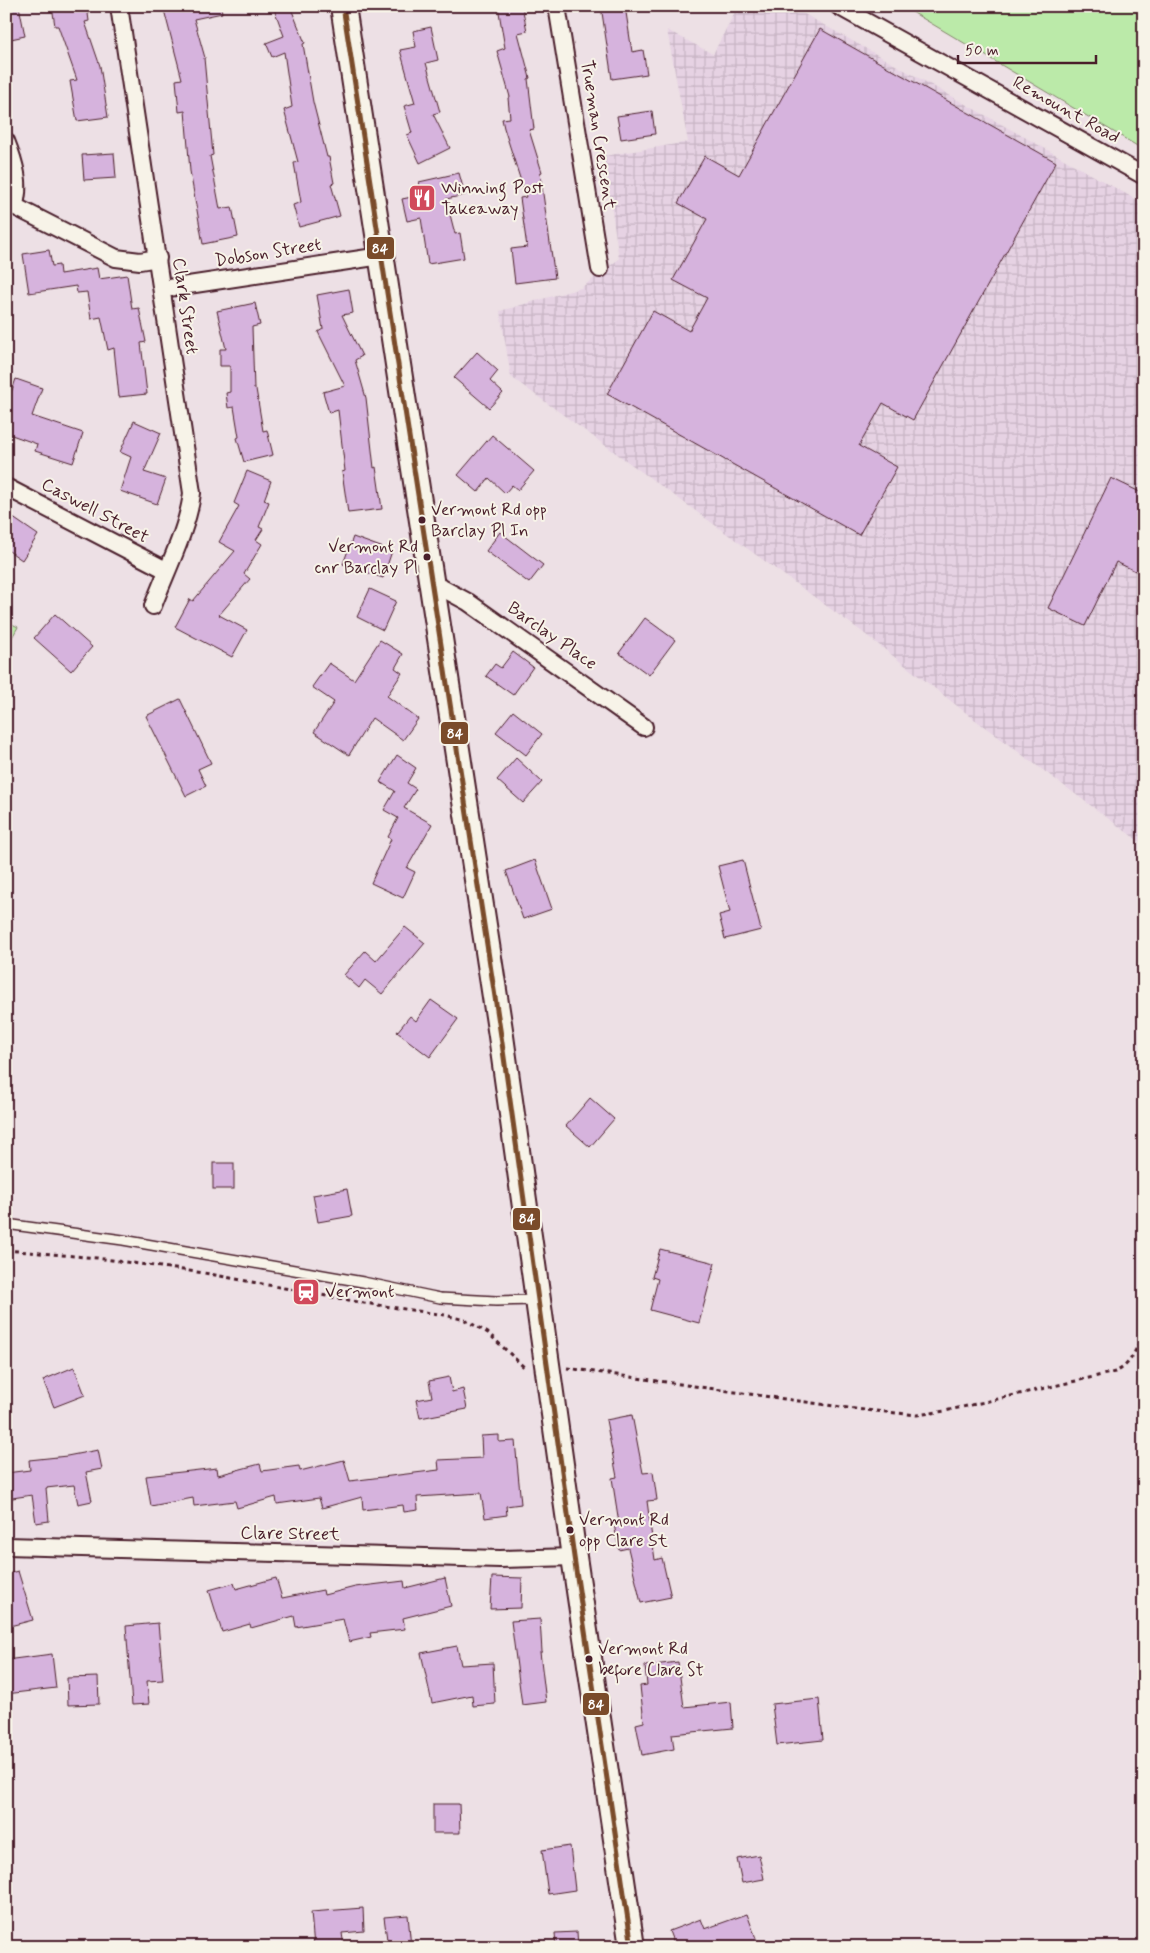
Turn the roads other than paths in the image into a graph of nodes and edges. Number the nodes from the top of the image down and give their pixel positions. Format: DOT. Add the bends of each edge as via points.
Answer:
graph roads {
  1 [pos="119,6"];
  2 [pos="343,6"];
  3 [pos="557,6"];
  4 [pos="838,6"];
  5 [pos="6,141"];
  6 [pos="1144,176"];
  7 [pos="10,204"];
  8 [pos="381,256"];
  9 [pos="158,258"];
  10 [pos="600,269"];
  11 [pos="162,289"];
  12 [pos="6,487"];
  13 [pos="166,570"];
  14 [pos="433,588"];
  15 [pos="153,606"];
  16 [pos="644,727"];
  17 [pos="6,1224"];
  18 [pos="538,1300"];
  19 [pos="6,1546"];
  20 [pos="574,1557"];
  21 [pos="632,1947"];
  1 -- 9 [label="street, Clark Street"];
  2 -- 8 [label="street"];
  3 -- 10 [label="street, Trueman Crescent"];
  4 -- 6 [label="street, Remount Road"];
  5 -- 7 [label="street" via="18,196"];
  7 -- 9 [label="street" via="116,258 140,261"];
  8 -- 11 [label="street, Dobson Street"];
  8 -- 14 [label="street"];
  9 -- 11 [label="street, Clark Street"];
  11 -- 13 [label="street, Clark Street" via="192,493"];
  12 -- 13 [label="street, Caswell Street"];
  13 -- 15 [label="street, Clark Street"];
  14 -- 16 [label="street, Barclay Place" via="442,588 468,602"];
  14 -- 18 [label="street"];
  17 -- 18 [label="lane" via="123,1240 440,1298"];
  18 -- 20 [label="street"];
  19 -- 20 [label="street, Clare Street" via="500,1559"];
  20 -- 21 [label="street"];
}
